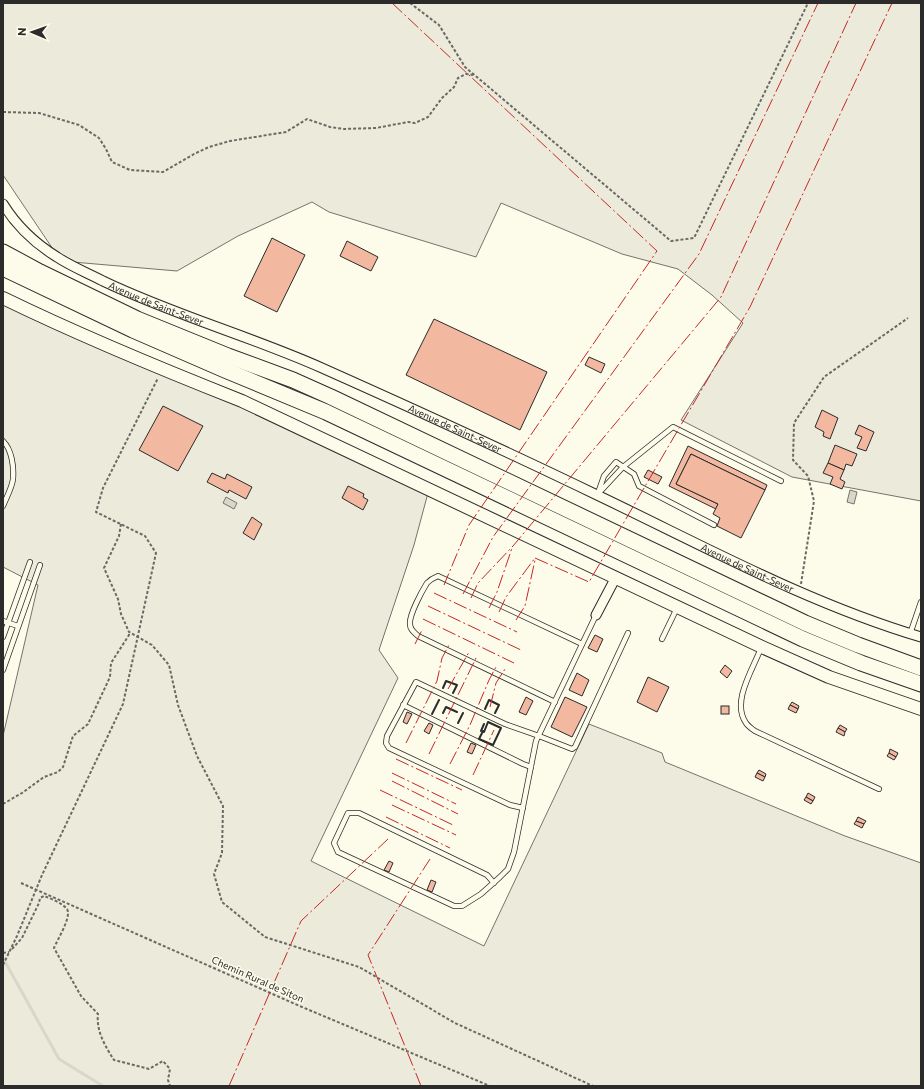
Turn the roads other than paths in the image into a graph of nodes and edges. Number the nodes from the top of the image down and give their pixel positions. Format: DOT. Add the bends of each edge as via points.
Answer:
graph roads {
  1 [pos="3,204"];
  2 [pos="3,252"];
  3 [pos="3,268"];
  4 [pos="3,298"];
  5 [pos="3,441"];
  6 [pos="623,467"];
  7 [pos="781,481"];
  8 [pos="597,495"];
  9 [pos="3,506"];
  10 [pos="714,525"];
  11 [pos="30,562"];
  12 [pos="40,565"];
  13 [pos="616,577"];
  14 [pos="921,602"];
  15 [pos="678,606"];
  16 [pos="596,614"];
  17 [pos="6,622"];
  18 [pos="18,626"];
  19 [pos="628,633"];
  20 [pos="910,634"];
  21 [pos="3,637"];
  22 [pos="921,637"];
  23 [pos="662,639"];
  24 [pos="582,644"];
  25 [pos="762,647"];
  26 [pos="921,668"];
  27 [pos="3,670"];
  28 [pos="921,684"];
  29 [pos="555,702"];
  30 [pos="403,705"];
  31 [pos="921,709"];
  32 [pos="539,736"];
  33 [pos="531,767"];
  34 [pos="879,790"];
  35 [pos="523,808"];
  36 [pos="494,883"];
  1 -- 8 [label="street, Avenue de Saint-Sever" via="34,240 58,258 136,297 319,367"];
  2 -- 26 [label="main road" via="137,318 331,397 805,623"];
  3 -- 28 [label="main road" via="133,330 326,412 803,639"];
  4 -- 13 [label="street" via="162,370 242,401"];
  5 -- 9 [label="lane" via="8,446 13,480"];
  6 -- 7 [label="lane" via="673,427"];
  6 -- 8 [label="lane"];
  6 -- 8 [label="lane" via="616,462 604,476"];
  6 -- 10 [label="lane" via="634,474 639,486"];
  8 -- 20 [label="street, Avenue de Saint-Sever" via="800,593"];
  11 -- 17 [label="lane"];
  12 -- 18 [label="lane"];
  13 -- 15 [label="street"];
  13 -- 16 [label="street"];
  14 -- 20 [label="lane"];
  15 -- 23 [label="lane"];
  15 -- 25 [label="street"];
  16 -- 24 [label="lane"];
  17 -- 18 [label="lane"];
  17 -- 21 [label="lane"];
  18 -- 27 [label="lane"];
  19 -- 32 [label="lane" via="575,747 567,748"];
  20 -- 22 [label="street, Avenue de Saint-Sever"];
  24 -- 29 [label="lane"];
  24 -- 29 [label="lane" via="438,576 428,583 410,617 411,630 418,636"];
  25 -- 31 [label="street" via="828,677"];
  25 -- 34 [label="lane" via="741,695 740,709 746,723 755,731"];
  29 -- 32 [label="lane"];
  30 -- 32 [label="lane" via="416,682 505,724"];
  30 -- 33 [label="lane"];
  30 -- 35 [label="lane" via="387,736 388,748 510,805"];
  32 -- 33 [label="lane"];
  33 -- 35 [label="lane"];
  35 -- 36 [label="lane" via="512,860 508,869"];
  36 -- 36 [label="lane" via="462,906 454,906 338,852 334,843 348,813 358,812 487,875"];
}
